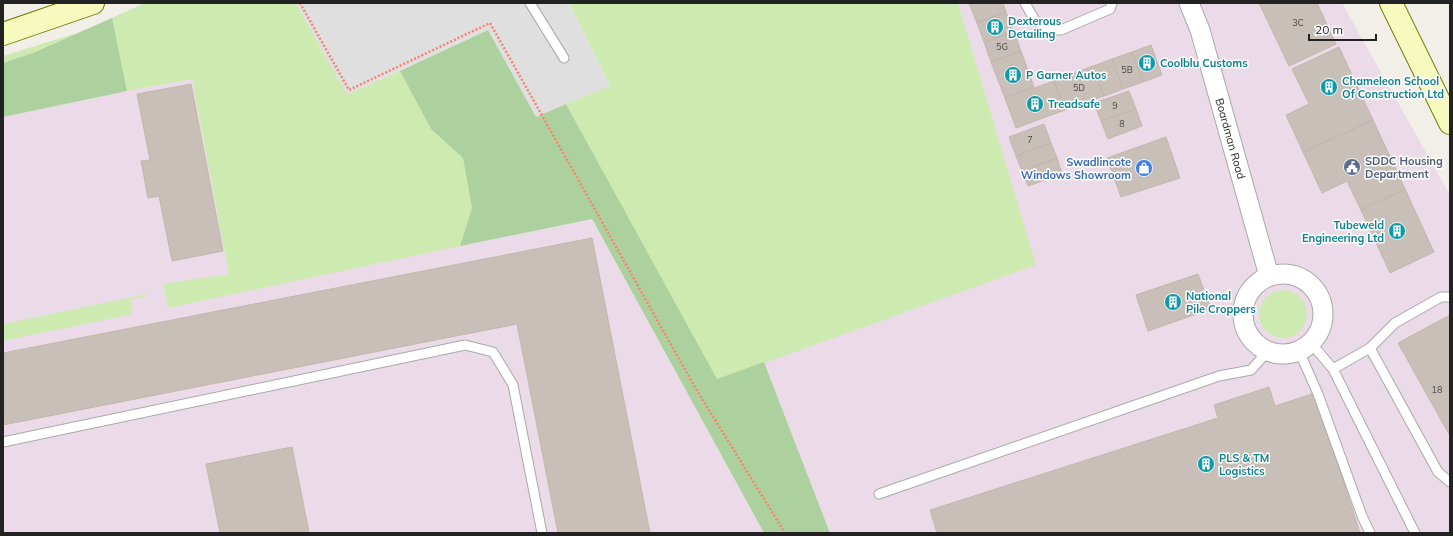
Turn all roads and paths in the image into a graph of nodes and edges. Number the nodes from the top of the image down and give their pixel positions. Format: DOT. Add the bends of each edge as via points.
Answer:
graph roads {
  1 [pos="93,3"];
  2 [pos="300,3"];
  3 [pos="530,3"];
  4 [pos="1025,3"];
  5 [pos="1112,3"];
  6 [pos="1189,3"];
  7 [pos="1391,3"];
  8 [pos="3,34"];
  9 [pos="564,58"];
  10 [pos="1450,124"];
  11 [pos="1269,276"];
  12 [pos="1450,296"];
  13 [pos="1305,347"];
  14 [pos="1370,348"];
  15 [pos="1268,351"];
  16 [pos="1333,369"];
  17 [pos="3,442"];
  18 [pos="1450,482"];
  19 [pos="879,494"];
  20 [pos="542,533"];
  21 [pos="785,533"];
  22 [pos="1370,533"];
  23 [pos="1415,533"];
  1 -- 8 [label="street"];
  2 -- 21 [label="path" via="349,90 490,23 696,389"];
  3 -- 9 [label="lane"];
  4 -- 5 [label="lane" via="1034,19 1048,30 1061,30 1110,9"];
  6 -- 11 [label="street, Boardman Road" via="1200,30"];
  7 -- 10 [label="street"];
  11 -- 13 [label="street" via="1283,273 1296,276 1308,282 1317,292 1322,305 1323,319 1319,332"];
  11 -- 15 [label="street" via="1257,283 1248,293 1243,306 1243,320 1247,333 1256,344"];
  12 -- 14 [label="lane" via="1441,297 1395,323"];
  13 -- 15 [label="street" via="1278,354"];
  13 -- 16 [label="lane"];
  13 -- 22 [label="lane" via="1318,394"];
  14 -- 16 [label="lane"];
  14 -- 18 [label="lane" via="1438,472"];
  15 -- 19 [label="lane" via="1251,370 1219,376"];
  16 -- 23 [label="lane"];
  17 -- 20 [label="lane" via="465,345 493,352 513,384"];
}
